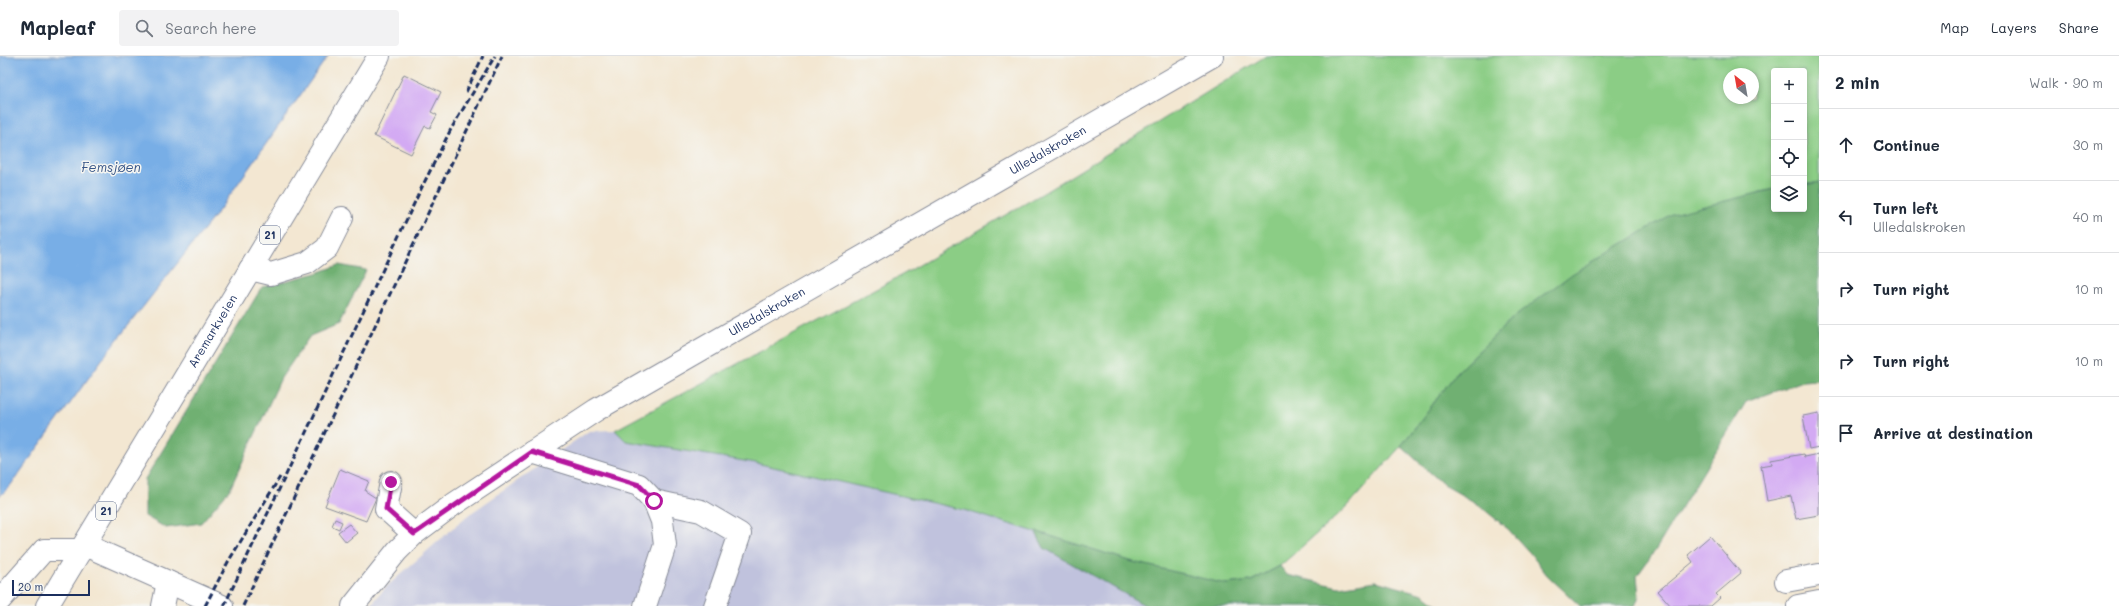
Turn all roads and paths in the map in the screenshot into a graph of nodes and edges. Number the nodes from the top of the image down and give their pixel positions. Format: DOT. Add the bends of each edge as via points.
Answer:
graph roads {
  1 [pos="379,56"];
  2 [pos="1212,56"];
  3 [pos="342,218"];
  4 [pos="250,269"];
  5 [pos="532,452"];
  6 [pos="391,482"];
  7 [pos="654,501"];
  8 [pos="414,534"];
  9 [pos="84,548"];
  10 [pos="1819,575"];
  11 [pos="1786,581"];
  12 [pos="168,582"];
  13 [pos="0,600"];
  14 [pos="1819,602"];
  15 [pos="47,606"];
  16 [pos="163,606"];
  17 [pos="222,606"];
  18 [pos="352,606"];
  19 [pos="645,606"];
  20 [pos="715,606"];
  21 [pos="1798,606"];
  1 -- 4 [label="street, Aremarkveien / 21"];
  2 -- 5 [label="street, Ulledalskroken" via="657,374"];
  3 -- 4 [label="street" via="327,248 307,263 271,274"];
  4 -- 9 [label="street, Aremarkveien / 21"];
  5 -- 7 [label="street" via="639,485"];
  5 -- 8 [label="street, Ulledalskroken"];
  6 -- 8 [label="street" via="386,509"];
  7 -- 19 [label="street" via="662,521 665,545"];
  7 -- 20 [label="street" via="701,511 740,534"];
  8 -- 18 [label="street, Ulledalskroken" via="396,551"];
  9 -- 12 [label="street"];
  9 -- 13 [label="street" via="44,550"];
  9 -- 15 [label="street, Aremarkveien / 21"];
  10 -- 11 [label="street"];
  12 -- 16 [label="street"];
  12 -- 17 [label="street"];
  14 -- 21 [label="street"];
}
